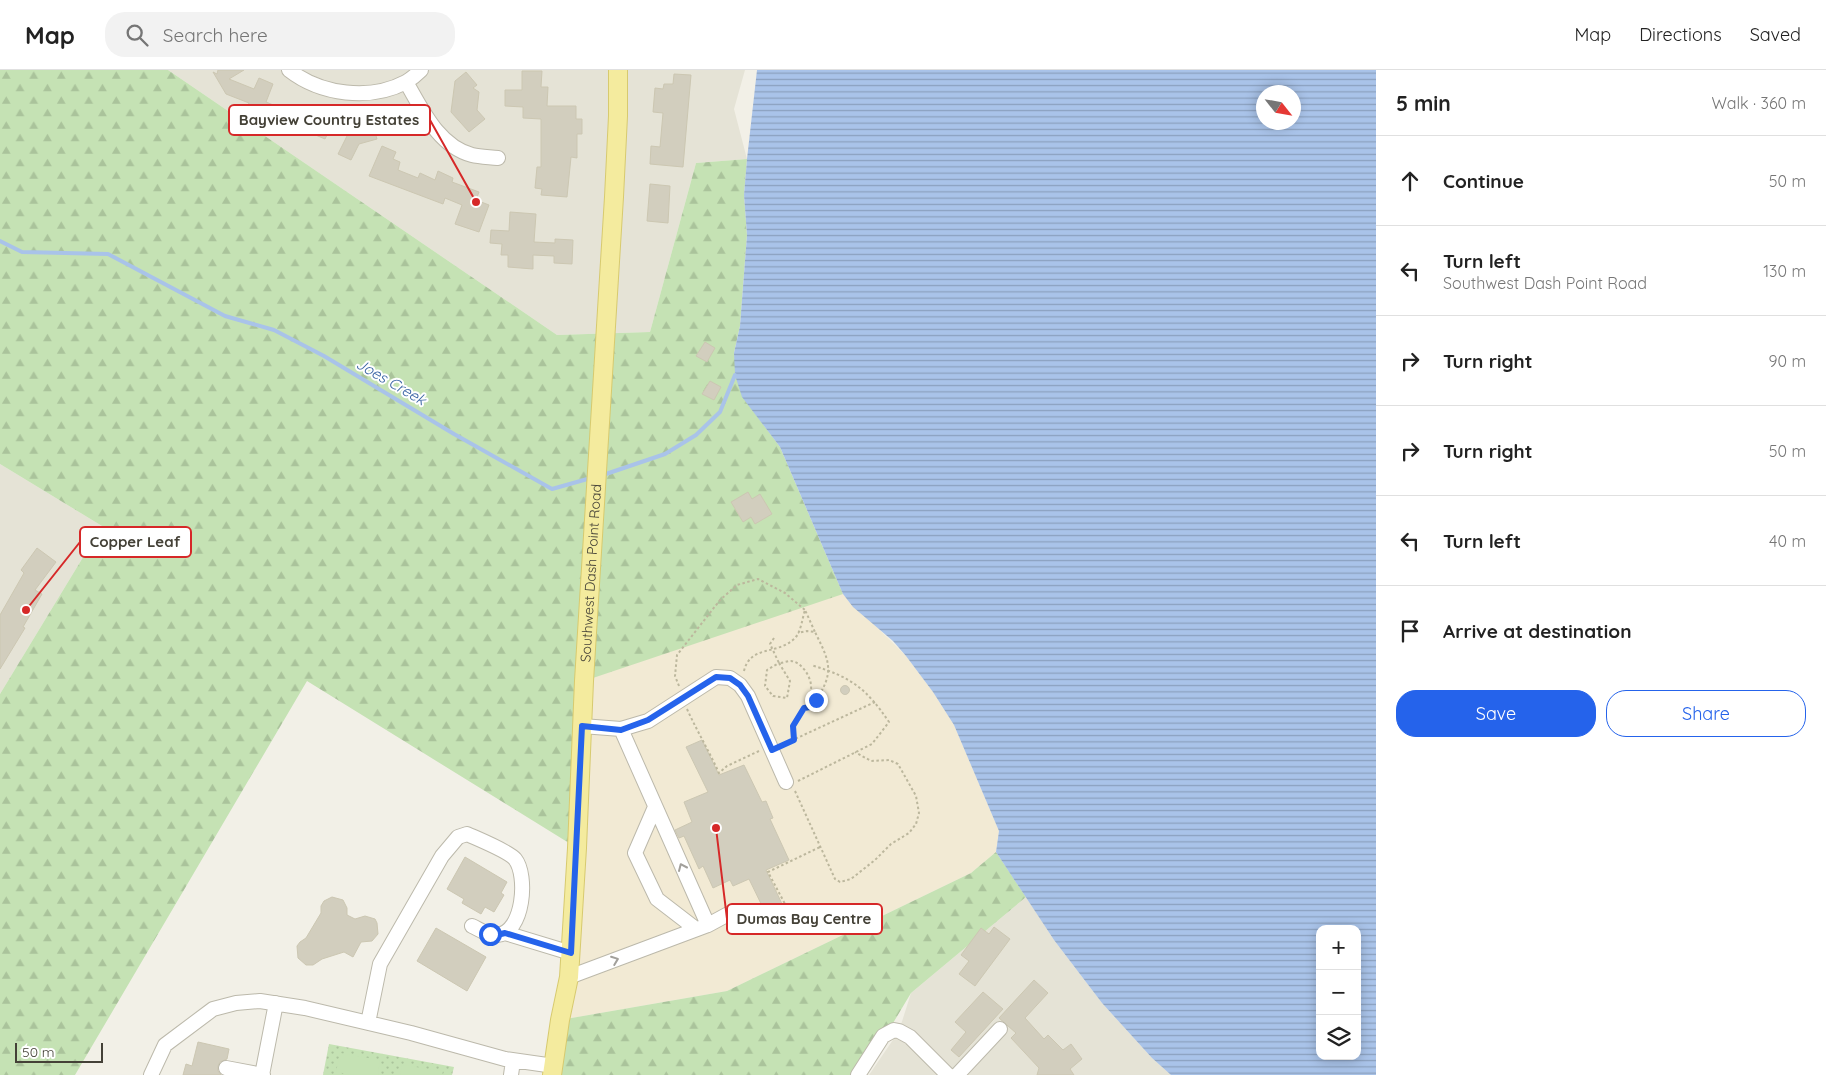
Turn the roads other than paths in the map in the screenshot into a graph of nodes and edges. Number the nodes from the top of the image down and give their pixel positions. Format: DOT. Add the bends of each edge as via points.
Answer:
graph roads {
  1 [pos="289,70"];
  2 [pos="422,70"];
  3 [pos="618,70"];
  4 [pos="406,82"];
  5 [pos="498,158"];
  6 [pos="582,726"];
  7 [pos="621,730"];
  8 [pos="786,782"];
  9 [pos="654,807"];
  10 [pos="732,912"];
  11 [pos="472,926"];
  12 [pos="702,927"];
  13 [pos="505,933"];
  14 [pos="571,953"];
  15 [pos="569,977"];
  16 [pos="276,1003"];
  17 [pos="368,1023"];
  18 [pos="1000,1029"];
  19 [pos="513,1060"];
  20 [pos="226,1068"];
  21 [pos="553,1070"];
  22 [pos="151,1075"];
  23 [pos="263,1075"];
  24 [pos="511,1075"];
  25 [pos="858,1075"];
  26 [pos="948,1075"];
  27 [pos="957,1075"];
  1 -- 4 [label="street" via="317,86 335,91 376,91"];
  2 -- 4 [label="street"];
  3 -- 6 [label="main road, Southwest Dash Point Road" via="618,116"];
  4 -- 5 [label="street" via="429,121 456,149 472,155"];
  6 -- 7 [label="street"];
  6 -- 14 [label="main road, Southwest Dash Point Road"];
  7 -- 8 [label="street" via="648,720 716,677 730,678 748,696"];
  7 -- 9 [label="street"];
  12 -- 9 [label="street, one-way"];
  9 -- 12 [label="street" via="635,853 657,899"];
  10 -- 12 [label="street"];
  11 -- 13 [label="street" via="490,934"];
  15 -- 12 [label="street, one-way"];
  13 -- 14 [label="street"];
  13 -- 17 [label="street" via="515,925 521,907 522,871 507,853 467,834 458,837 442,856 380,964"];
  14 -- 15 [label="main road, Southwest Dash Point Road"];
  15 -- 21 [label="main road, Southwest Dash Point Road"];
  16 -- 17 [label="street"];
  16 -- 22 [label="street" via="252,1001 213,1009 164,1045"];
  16 -- 23 [label="street"];
  17 -- 19 [label="street"];
  18 -- 27 [label="street"];
  19 -- 21 [label="street"];
  19 -- 24 [label="street"];
  20 -- 23 [label="street"];
  25 -- 26 [label="street" via="883,1036 896,1030 910,1037"];
}
